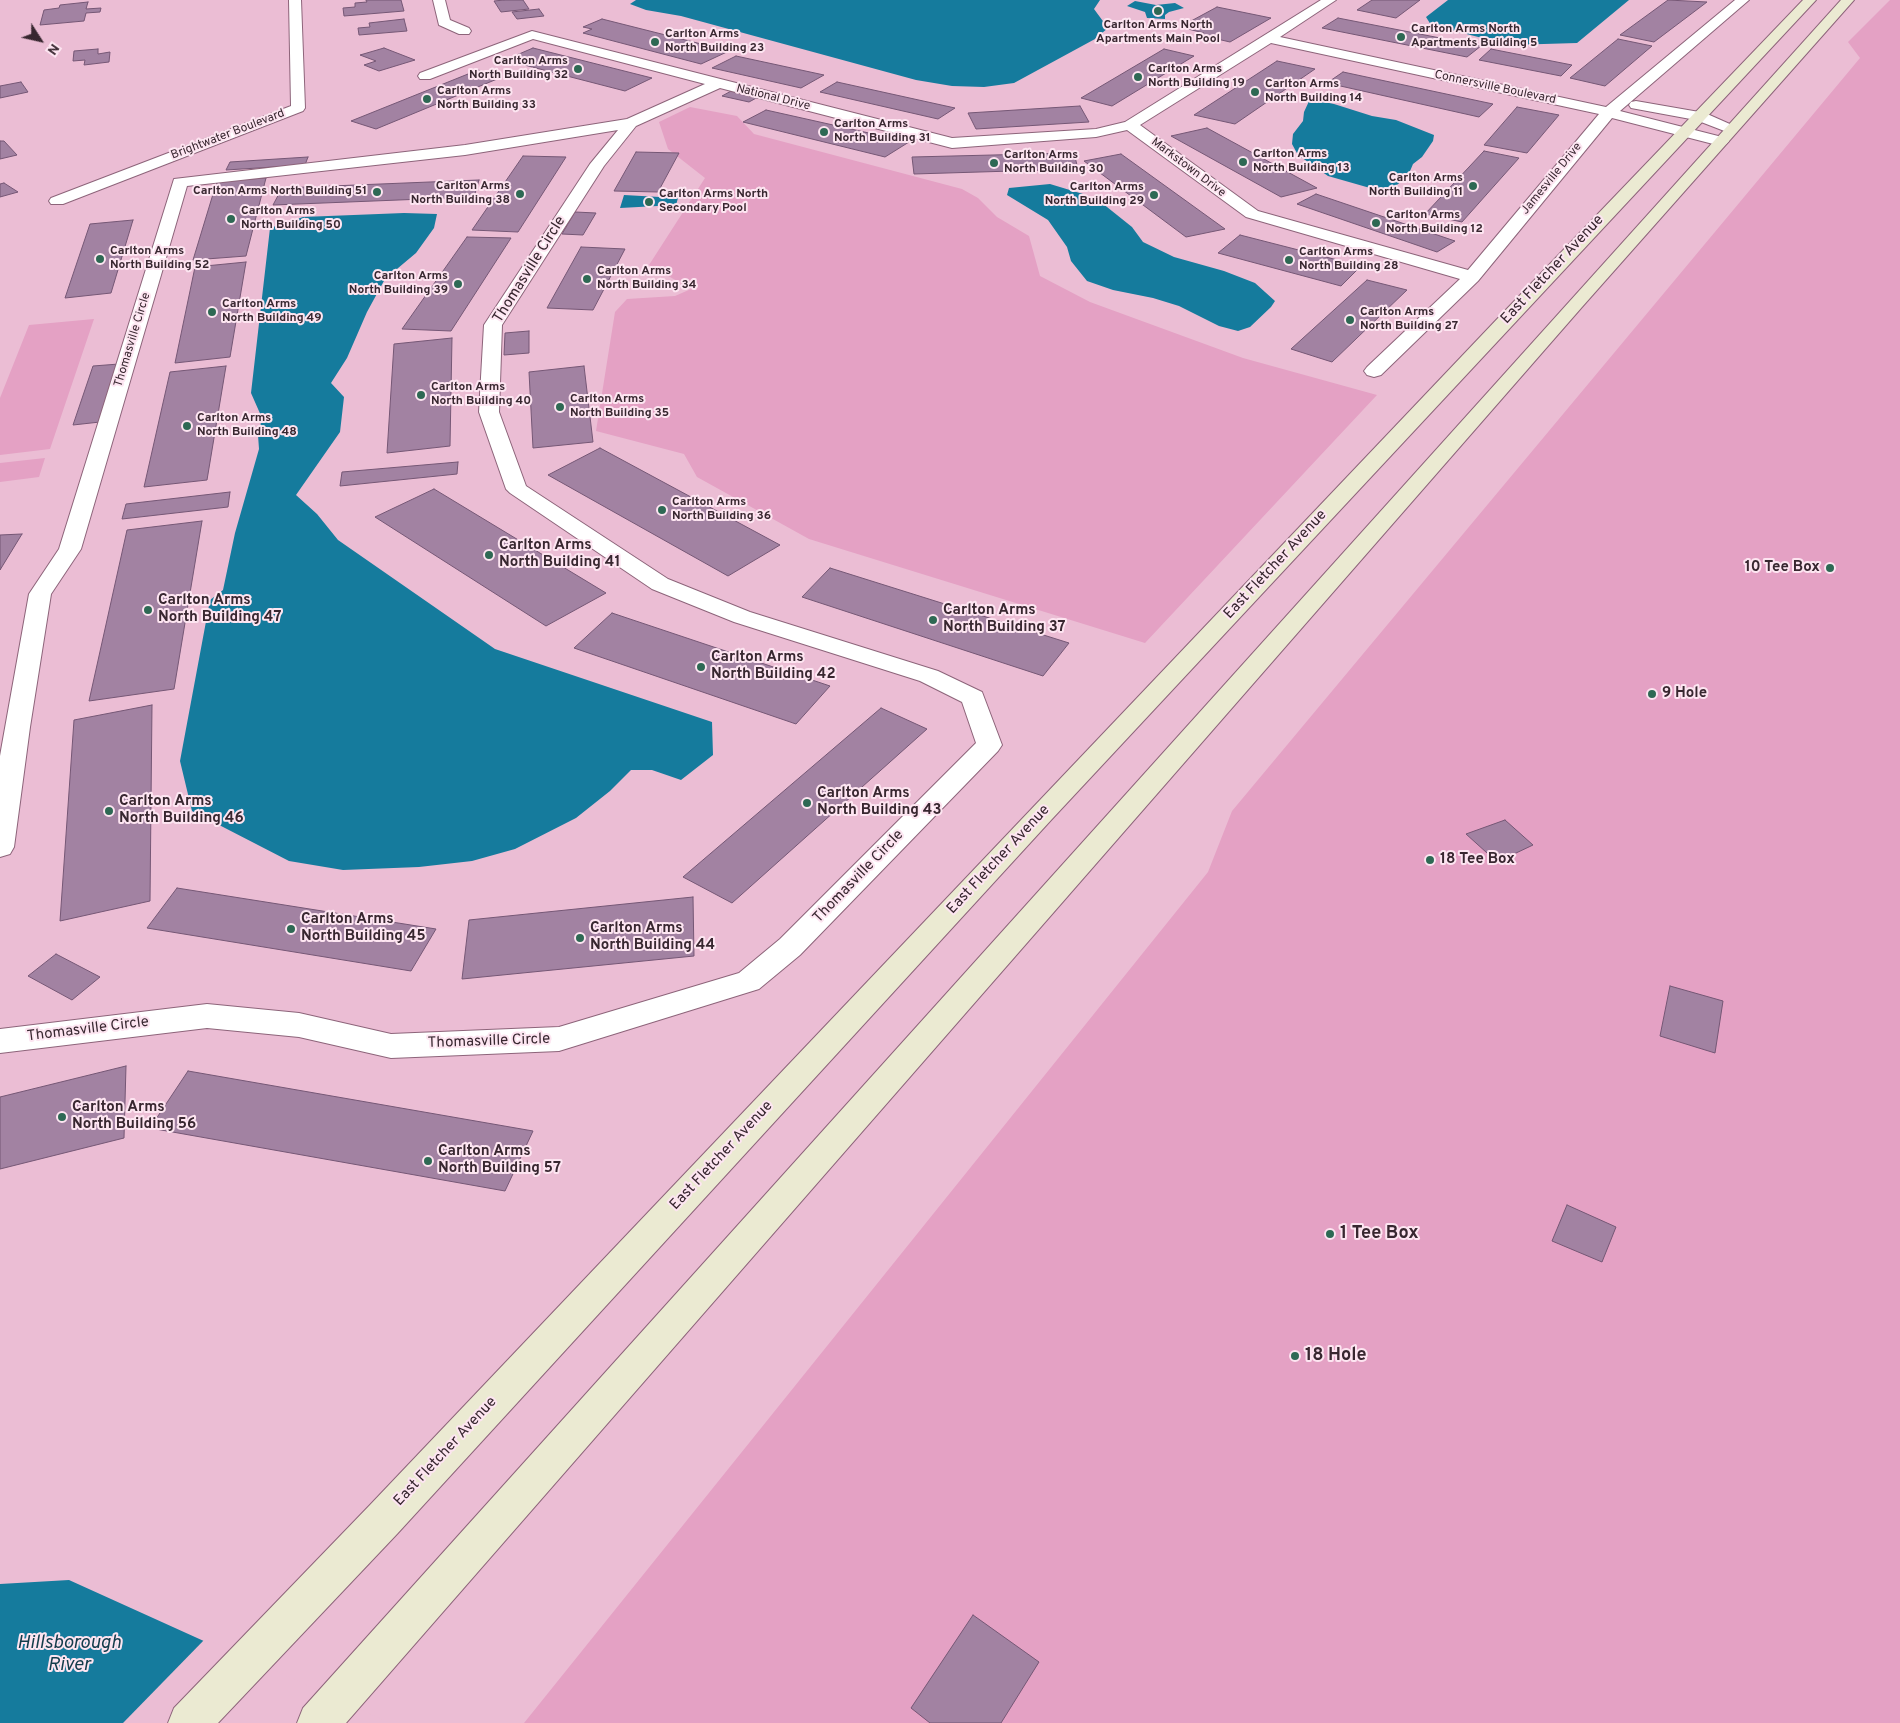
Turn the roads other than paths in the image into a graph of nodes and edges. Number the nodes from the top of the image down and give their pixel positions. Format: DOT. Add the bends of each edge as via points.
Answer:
graph roads {
  1 [pos="295,0"];
  2 [pos="439,0"];
  3 [pos="1330,0"];
  4 [pos="1743,0"];
  5 [pos="1810,0"];
  6 [pos="1848,0"];
  7 [pos="464,31"];
  8 [pos="1273,34"];
  9 [pos="425,76"];
  10 [pos="716,84"];
  11 [pos="1614,107"];
  12 [pos="631,123"];
  13 [pos="1692,124"];
  14 [pos="1130,125"];
  15 [pos="1726,135"];
  16 [pos="57,201"];
  17 [pos="1472,277"];
  18 [pos="1374,371"];
  19 [pos="0,847"];
  20 [pos="0,1040"];
  21 [pos="189,1723"];
  22 [pos="318,1723"];
  1 -- 16 [label="street, Brightwater Boulevard" via="298,108"];
  2 -- 7 [label="street" via="444,22"];
  3 -- 8 [label="street"];
  4 -- 11 [label="street, Jamesville Drive"];
  5 -- 13 [label="main road, East Fletcher Avenue"];
  6 -- 15 [label="main road"];
  8 -- 11 [label="street, Connersville Boulevard"];
  8 -- 14 [label="street"];
  9 -- 10 [label="street, National Drive" via="532,35"];
  10 -- 12 [label="street, Thomasville Circle"];
  10 -- 14 [label="street, National Drive" via="952,142 1096,133"];
  11 -- 13 [label="street, Connersville Boulevard"];
  11 -- 13 [label="street, Connersville Boulevard"];
  11 -- 17 [label="street, Jamesville Drive"];
  12 -- 19 [label="street, Thomasville Circle" via="465,150 180,182 70,549 40,594"];
  12 -- 20 [label="street, Thomasville Circle" via="598,164 493,325 489,412 516,489 660,584 742,617 929,676 973,698 989,745 790,948 749,981 559,1039 391,1046 299,1025 207,1016"];
  13 -- 15 [label="street, Connersville Boulevard"];
  13 -- 15 [label="street, Connersville Boulevard"];
  13 -- 21 [label="main road, East Fletcher Avenue"];
  14 -- 17 [label="street, Markstown Drive" via="1252,214"];
  15 -- 22 [label="main road"];
  17 -- 18 [label="street, Jamesville Drive"];
}
